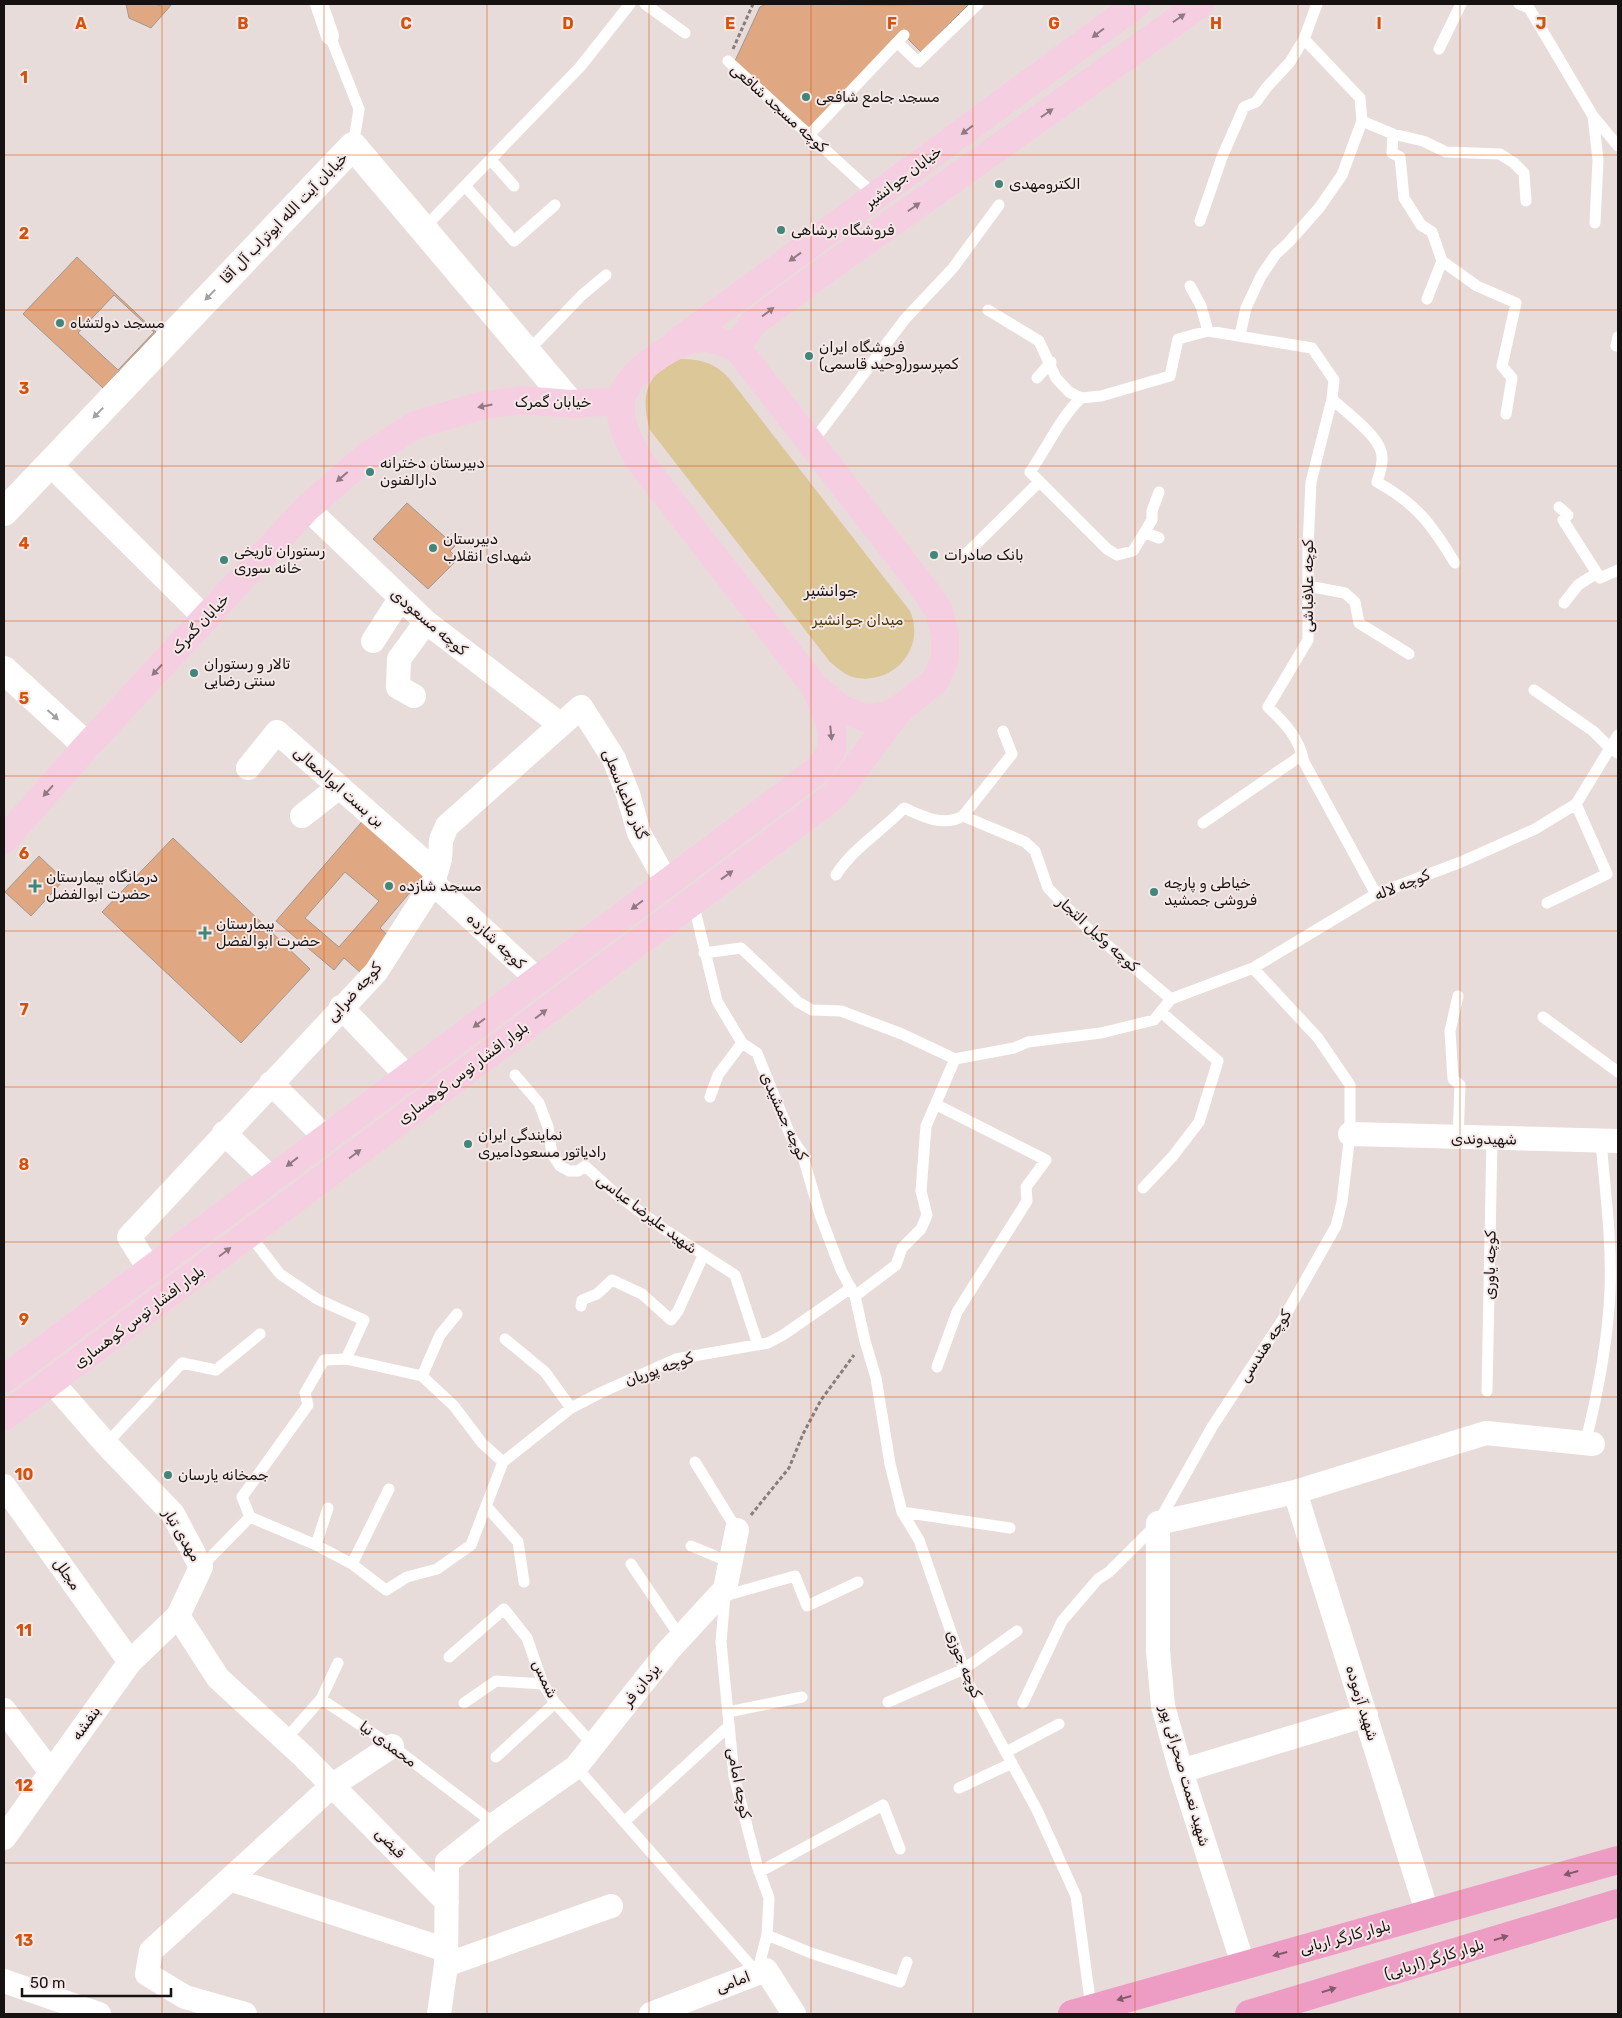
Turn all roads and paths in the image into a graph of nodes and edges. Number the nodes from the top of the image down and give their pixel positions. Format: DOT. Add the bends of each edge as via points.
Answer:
graph roads {
  1 [pos="319,4"];
  2 [pos="630,4"];
  3 [pos="645,4"];
  4 [pos="754,4"];
  5 [pos="978,4"];
  6 [pos="1137,4"];
  7 [pos="1200,4"];
  8 [pos="1317,4"];
  9 [pos="1461,4"];
  10 [pos="1520,4"];
  11 [pos="685,33"];
  12 [pos="330,36"];
  13 [pos="1304,38"];
  14 [pos="1439,49"];
  15 [pos="728,61"];
  16 [pos="1593,116"];
  17 [pos="1362,121"];
  18 [pos="1393,134"];
  19 [pos="809,135"];
  20 [pos="353,146"];
  21 [pos="1618,146"];
  22 [pos="492,160"];
  23 [pos="514,186"];
  24 [pos="466,187"];
  25 [pos="877,197"];
  26 [pos="1526,201"];
  27 [pos="555,205"];
  28 [pos="999,205"];
  29 [pos="1200,221"];
  30 [pos="1595,223"];
  31 [pos="423,229"];
  32 [pos="1442,261"];
  33 [pos="606,274"];
  34 [pos="1190,286"];
  35 [pos="1427,299"];
  36 [pos="988,310"];
  37 [pos="1208,332"];
  38 [pos="1240,335"];
  39 [pos="737,348"];
  40 [pos="668,349"];
  41 [pos="527,352"];
  42 [pos="1051,362"];
  43 [pos="1037,378"];
  44 [pos="1081,398"];
  45 [pos="1332,398"];
  46 [pos="620,401"];
  47 [pos="571,404"];
  48 [pos="1506,414"];
  49 [pos="811,444"];
  50 [pos="50,464"];
  51 [pos="1039,482"];
  52 [pos="1159,492"];
  53 [pos="1559,507"];
  54 [pos="307,508"];
  55 [pos="4,512"];
  56 [pos="1146,533"];
  57 [pos="1159,538"];
  58 [pos="962,557"];
  59 [pos="1455,563"];
  60 [pos="1618,570"];
  61 [pos="1597,573"];
  62 [pos="1308,586"];
  63 [pos="400,599"];
  64 [pos="1564,603"];
  65 [pos="205,618"];
  66 [pos="426,622"];
  67 [pos="373,641"];
  68 [pos="1409,654"];
  69 [pos="4,670"];
  70 [pos="816,687"];
  71 [pos="1534,690"];
  72 [pos="414,696"];
  73 [pos="581,707"];
  74 [pos="900,709"];
  75 [pos="561,725"];
  76 [pos="1003,731"];
  77 [pos="1618,735"];
  78 [pos="87,746"];
  79 [pos="1614,751"];
  80 [pos="1302,755"];
  81 [pos="248,768"];
  82 [pos="339,787"];
  83 [pos="1576,804"];
  84 [pos="302,816"];
  85 [pos="963,816"];
  86 [pos="1203,823"];
  87 [pos="4,840"];
  88 [pos="836,874"];
  89 [pos="434,878"];
  90 [pos="667,883"];
  91 [pos="1376,894"];
  92 [pos="692,900"];
  93 [pos="1547,903"];
  94 [pos="704,953"];
  95 [pos="1252,968"];
  96 [pos="537,979"];
  97 [pos="1458,996"];
  98 [pos="1171,999"];
  99 [pos="341,1007"];
  100 [pos="1160,1012"];
  101 [pos="1542,1017"];
  102 [pos="742,1043"];
  103 [pos="955,1059"];
  104 [pos="1618,1072"];
  105 [pos="516,1075"];
  106 [pos="406,1076"];
  107 [pos="271,1083"];
  108 [pos="710,1097"];
  109 [pos="937,1105"];
  110 [pos="224,1133"];
  111 [pos="1350,1134"];
  112 [pos="325,1137"];
  113 [pos="1458,1139"];
  114 [pos="1492,1139"];
  115 [pos="1610,1141"];
  116 [pos="271,1178"];
  117 [pos="1143,1188"];
  118 [pos="249,1234"];
  119 [pos="703,1256"];
  120 [pos="150,1270"];
  121 [pos="853,1292"];
  122 [pos="581,1306"];
  123 [pos="457,1314"];
  124 [pos="260,1334"];
  125 [pos="505,1339"];
  126 [pos="864,1341"];
  127 [pos="758,1345"];
  128 [pos="346,1359"];
  129 [pos="937,1367"];
  130 [pos="422,1376"];
  131 [pos="4,1379"];
  132 [pos="52,1382"];
  133 [pos="1487,1391"];
  134 [pos="571,1408"];
  135 [pos="4,1417"];
  136 [pos="106,1444"];
  137 [pos="1589,1444"];
  138 [pos="503,1462"];
  139 [pos="694,1462"];
  140 [pos="4,1486"];
  141 [pos="389,1488"];
  142 [pos="1295,1492"];
  143 [pos="328,1508"];
  144 [pos="487,1508"];
  145 [pos="902,1512"];
  146 [pos="250,1517"];
  147 [pos="1158,1523"];
  148 [pos="1010,1528"];
  149 [pos="737,1530"];
  150 [pos="316,1545"];
  151 [pos="691,1546"];
  152 [pos="730,1562"];
  153 [pos="352,1564"];
  154 [pos="631,1564"];
  155 [pos="201,1567"];
  156 [pos="524,1582"];
  157 [pos="858,1582"];
  158 [pos="725,1593"];
  159 [pos="178,1616"];
  160 [pos="1017,1631"];
  161 [pos="681,1638"];
  162 [pos="449,1657"];
  163 [pos="130,1662"];
  164 [pos="338,1663"];
  165 [pos="964,1669"];
  166 [pos="543,1684"];
  167 [pos="802,1697"];
  168 [pos="321,1699"];
  169 [pos="888,1702"];
  170 [pos="464,1703"];
  171 [pos="555,1703"];
  172 [pos="1023,1703"];
  173 [pos="4,1710"];
  174 [pos="728,1712"];
  175 [pos="1366,1716"];
  176 [pos="1059,1724"];
  177 [pos="730,1726"];
  178 [pos="286,1740"];
  179 [pos="593,1745"];
  180 [pos="392,1746"];
  181 [pos="1006,1752"];
  182 [pos="496,1757"];
  183 [pos="1012,1763"];
  184 [pos="576,1767"];
  185 [pos="50,1771"];
  186 [pos="1181,1771"];
  187 [pos="333,1785"];
  188 [pos="958,1788"];
  189 [pos="624,1822"];
  190 [pos="495,1824"];
  191 [pos="5,1835"];
  192 [pos="900,1849"];
  193 [pos="1618,1860"];
  194 [pos="759,1872"];
  195 [pos="230,1879"];
  196 [pos="447,1902"];
  197 [pos="1618,1903"];
  198 [pos="611,1906"];
  199 [pos="1428,1915"];
  200 [pos="767,1935"];
  201 [pos="446,1958"];
  202 [pos="907,1962"];
  203 [pos="1243,1964"];
  204 [pos="757,1973"];
  205 [pos="4,1981"];
  206 [pos="1081,2011"];
  207 [pos="226,2012"];
  208 [pos="1259,2013"];
  209 [pos="99,2014"];
  210 [pos="439,2014"];
  211 [pos="650,2014"];
  212 [pos="794,2014"];
  1 -- 12 [label="street"];
  2 -- 22 [label="lane" via="580,67"];
  3 -- 11 [label="lane"];
  4 -- 15 [label="path, کوچه مسجد شافعی"];
  5 -- 19 [label="lane" via="918,62 900,38"];
  6 -- 25 [label="main road, خیابان جوانشیر, one-way"];
  39 -- 7 [label="main road, خیابان جوانشیر, one-way" via="752,324"];
  8 -- 13 [label="lane"];
  9 -- 14 [label="lane"];
  10 -- 16 [label="lane" via="1529,8"];
  12 -- 20 [label="lane" via="359,109"];
  13 -- 17 [label="lane" via="1360,98"];
  13 -- 29 [label="lane" via="1290,62 1266,86 1256,102 1244,106 1222,156"];
  15 -- 19 [label="lane, کوچه مسجد شافعی"];
  16 -- 21 [label="lane"];
  16 -- 30 [label="lane" via="1598,160"];
  17 -- 18 [label="lane"];
  17 -- 38 [label="lane" via="1342,175 1319,208 1276,254 1261,276 1246,308"];
  18 -- 26 [label="lane" via="1423,141 1446,152 1500,154 1514,162 1524,174"];
  18 -- 32 [label="lane" via="1392,153 1400,157 1404,198 1421,225 1432,232"];
  19 -- 25 [label="lane, کوچه مسجد شافعی"];
  20 -- 31 [label="street, خیابان آیت الله ابوتراب آل آقا"];
  20 -- 50 [label="street, خیابان آیت الله ابوتراب آل آقا, one-way"];
  22 -- 23 [label="lane"];
  22 -- 24 [label="lane"];
  24 -- 27 [label="lane" via="514,241"];
  24 -- 31 [label="lane"];
  25 -- 40 [label="main road, خیابان جوانشیر, one-way"];
  28 -- 49 [label="lane" via="953,268 905,319"];
  31 -- 41 [label="street, خیابان آیت الله ابوتراب آل آقا"];
  32 -- 35 [label="lane"];
  32 -- 48 [label="lane" via="1477,286 1516,303 1502,366 1512,378"];
  33 -- 41 [label="lane"];
  34 -- 37 [label="lane" via="1201,306"];
  36 -- 42 [label="lane" via="1039,341"];
  37 -- 38 [label="lane, کوچه علافباشی"];
  37 -- 44 [label="lane, کوچه علافباشی" via="1178,339 1170,376 1101,396"];
  38 -- 45 [label="lane, کوچه علافباشی" via="1312,348 1334,380"];
  39 -- 40 [label="main road" via="717,340 697,338"];
  39 -- 49 [label="main road"];
  40 -- 46 [label="main road" via="631,381"];
  41 -- 47 [label="street, خیابان آیت الله ابوتراب آل آقا"];
  42 -- 43 [label="lane"];
  42 -- 44 [label="lane" via="1062,386"];
  44 -- 51 [label="lane" via="1065,415 1030,472"];
  45 -- 59 [label="lane" via="1374,438 1382,464 1377,482 1396,492 1428,520"];
  45 -- 62 [label="lane, کوچه علافباشی" via="1311,482"];
  46 -- 47 [label="main road, خیابان گمرک"];
  46 -- 70 [label="main road" via="623,429 639,460"];
  47 -- 54 [label="main road, خیابان گمرک, one-way" via="521,400 480,406 416,426 367,456"];
  49 -- 74 [label="main road" via="939,611 945,635 944,659 935,681"];
  50 -- 55 [label="street, خیابان آیت الله ابوتراب آل آقا"];
  50 -- 65 [label="street"];
  51 -- 56 [label="lane" via="1116,554 1133,551"];
  51 -- 58 [label="lane"];
  52 -- 56 [label="lane"];
  53 -- 61 [label="lane" via="1568,515 1563,520"];
  54 -- 63 [label="street, کوچه مسعودی"];
  54 -- 65 [label="main road, خیابان گمرک"];
  56 -- 57 [label="lane"];
  60 -- 61 [label="lane" via="1600,578"];
  61 -- 64 [label="lane" via="1578,585"];
  62 -- 68 [label="lane" via="1345,593 1355,602 1359,623"];
  62 -- 80 [label="lane, کوچه علافباشی" via="1308,640 1268,707 1288,725 1301,746"];
  63 -- 66 [label="street, کوچه مسعودی"];
  63 -- 67 [label="street"];
  65 -- 78 [label="main road, خیابان گمرک, one-way"];
  66 -- 72 [label="street" via="399,659 398,687"];
  66 -- 75 [label="street, کوچه مسعودی"];
  69 -- 78 [label="street, one-way"];
  70 -- 74 [label="main road" via="840,708 865,718 887,715"];
  70 -- 90 [label="main road, بلوار افشار توس کوهساری, one-way" via="832,729 832,750 819,769"];
  71 -- 79 [label="lane" via="1593,731"];
  73 -- 75 [label="street, کوچه ضرابی"];
  73 -- 90 [label="street, گذر ملاعباسعلی" via="614,759 639,833"];
  92 -- 74 [label="main road, بلوار افشار توس کوهساری, one-way" via="835,795"];
  75 -- 89 [label="street, کوچه ضرابی" via="447,826"];
  76 -- 85 [label="lane" via="1012,754"];
  77 -- 79 [label="lane, کوچه لاله"];
  78 -- 87 [label="main road, خیابان گمرک, one-way"];
  79 -- 83 [label="lane, کوچه لاله"];
  80 -- 86 [label="lane"];
  80 -- 91 [label="lane, کوچه علافباشی"];
  81 -- 82 [label="street, بن بست ابوالمعالی" via="277,732"];
  82 -- 84 [label="street"];
  82 -- 89 [label="street, بن بست ابوالمعالی"];
  83 -- 91 [label="lane, کوچه لاله" via="1535,829 1461,862"];
  83 -- 93 [label="lane" via="1607,874"];
  85 -- 88 [label="lane" via="952,822 923,817 904,808"];
  85 -- 98 [label="lane, کوچه وکیل التجار" via="1025,842 1035,851 1048,888 1086,927"];
  89 -- 96 [label="street, کوچه شازده"];
  89 -- 99 [label="street, کوچه ضرابی" via="376,972"];
  90 -- 96 [label="main road, بلوار افشار توس کوهساری, one-way"];
  91 -- 95 [label="lane, کوچه لاله"];
  92 -- 94 [label="lane, کوچه جمشیدی"];
  118 -- 92 [label="main road, بلوار افشار توس کوهساری, one-way"];
  94 -- 102 [label="lane, کوچه جمشیدی" via="717,1001"];
  94 -- 103 [label="lane" via="741,948 798,1002 812,1010 842,1011"];
  95 -- 98 [label="lane, کوچه لاله"];
  95 -- 111 [label="lane, کوچه هندسی" via="1318,1038 1350,1085"];
  96 -- 106 [label="main road, بلوار افشار توس کوهساری, one-way"];
  97 -- 113 [label="lane" via="1450,1031 1453,1079 1460,1085"];
  98 -- 100 [label="lane"];
  99 -- 106 [label="street"];
  99 -- 107 [label="street, کوچه ضرابی"];
  100 -- 103 [label="lane" via="1154,1020 1101,1033 1028,1042 1014,1048"];
  100 -- 117 [label="lane" via="1218,1061 1199,1122 1174,1156"];
  101 -- 104 [label="lane"];
  102 -- 108 [label="lane" via="718,1075"];
  102 -- 121 [label="lane, کوچه جمشیدی" via="757,1053 791,1137 802,1153 820,1215"];
  103 -- 109 [label="lane, کوچه پوریان"];
  105 -- 119 [label="lane, شهید علیرضا عباسی" via="539,1103 548,1127 552,1154 560,1166 569,1171 578,1171 585,1166 616,1194"];
  106 -- 112 [label="main road, بلوار افشار توس کوهساری"];
  107 -- 110 [label="street, کوچه ضرابی"];
  107 -- 112 [label="street"];
  109 -- 121 [label="lane, کوچه پوریان" via="926,1126 921,1190 927,1215 921,1229 902,1248 896,1265"];
  109 -- 129 [label="lane" via="1046,1160 1026,1188 1027,1202 957,1312"];
  110 -- 116 [label="street"];
  110 -- 120 [label="street, کوچه ضرابی" via="129,1237"];
  111 -- 113 [label="street, شهیدوندی"];
  111 -- 147 [label="lane, کوچه هندسی" via="1336,1226 1285,1316 1212,1428"];
  112 -- 116 [label="main road, بلوار افشار توس کوهساری, one-way"];
  113 -- 114 [label="street, شهیدوندی"];
  114 -- 115 [label="street, شهیدوندی"];
  114 -- 133 [label="lane, کوچه یاوری"];
  115 -- 137 [label="lane" via="1610,1289 1599,1391"];
  116 -- 120 [label="main road, بلوار افشار توس کوهساری"];
  118 -- 128 [label="lane" via="280,1274 317,1299 364,1320"];
  132 -- 118 [label="main road, بلوار افشار توس کوهساری, one-way"];
  119 -- 122 [label="lane" via="671,1320 642,1294 612,1280 597,1294 582,1300"];
  119 -- 127 [label="lane, شهید علیرضا عباسی" via="734,1275"];
  120 -- 131 [label="main road, بلوار افشار توس کوهساری"];
  121 -- 126 [label="lane, کوچه جمشیدی"];
  121 -- 127 [label="lane, کوچه پوریان" via="783,1335"];
  123 -- 130 [label="lane" via="440,1335"];
  124 -- 136 [label="lane" via="216,1370 182,1364"];
  125 -- 134 [label="lane" via="545,1372"];
  126 -- 145 [label="lane, کوچه جوزی" via="876,1378 890,1464"];
  126 -- 149 [label="path" via="822,1400 789,1468"];
  127 -- 134 [label="lane, کوچه پوریان" via="676,1359"];
  128 -- 130 [label="lane"];
  128 -- 146 [label="lane" via="324,1360 305,1393 308,1405 242,1498"];
  130 -- 138 [label="lane" via="454,1406 482,1443"];
  132 -- 135 [label="main road, بلوار افشار توس کوهساری"];
  132 -- 136 [label="street, مهدی تبار"];
  134 -- 138 [label="lane, کوچه پوریان"];
  136 -- 155 [label="street, مهدی تبار" via="173,1514"];
  137 -- 142 [label="street" via="1486,1433"];
  138 -- 144 [label="lane"];
  139 -- 149 [label="lane"];
  140 -- 163 [label="street, مجلل"];
  141 -- 153 [label="lane"];
  142 -- 147 [label="street"];
  142 -- 175 [label="street, شهید آزموده"];
  143 -- 150 [label="lane"];
  144 -- 153 [label="lane" via="471,1545 437,1568 407,1576 386,1590"];
  144 -- 156 [label="lane" via="518,1542"];
  145 -- 148 [label="lane"];
  145 -- 165 [label="lane, کوچه جوزی" via="919,1540"];
  146 -- 150 [label="lane"];
  146 -- 155 [label="lane"];
  147 -- 172 [label="lane, کوچه هندسی" via="1098,1579 1062,1621"];
  147 -- 186 [label="street, شهید نعمت صحرائی پور" via="1158,1651 1163,1706"];
  149 -- 152 [label="street"];
  150 -- 153 [label="lane"];
  151 -- 152 [label="lane"];
  152 -- 158 [label="street"];
  154 -- 161 [label="lane"];
  155 -- 159 [label="street, مهدی تبار"];
  157 -- 158 [label="lane" via="807,1606 795,1576"];
  158 -- 161 [label="street, یزدان فر"];
  158 -- 174 [label="lane, کوچه امامی" via="721,1642"];
  159 -- 163 [label="street, بنفشه"];
  159 -- 178 [label="street" via="218,1678"];
  160 -- 165 [label="lane"];
  161 -- 179 [label="street, یزدان فر"];
  162 -- 166 [label="lane, شمس" via="504,1608 527,1638"];
  163 -- 185 [label="street, بنفشه"];
  164 -- 168 [label="lane"];
  165 -- 169 [label="lane"];
  165 -- 181 [label="lane, کوچه جوزی"];
  166 -- 170 [label="lane" via="496,1681"];
  166 -- 171 [label="lane, شمس"];
  167 -- 174 [label="lane"];
  168 -- 178 [label="lane"];
  168 -- 180 [label="lane, محمدی نیا"];
  171 -- 179 [label="lane, شمس"];
  171 -- 182 [label="lane"];
  173 -- 185 [label="street"];
  174 -- 177 [label="lane, کوچه امامی"];
  175 -- 186 [label="street"];
  175 -- 199 [label="street, شهید آزموده"];
  176 -- 181 [label="lane"];
  177 -- 189 [label="lane"];
  177 -- 194 [label="lane, کوچه امامی" via="734,1776"];
  178 -- 187 [label="street"];
  179 -- 184 [label="street, یزدان فر"];
  180 -- 187 [label="street"];
  180 -- 190 [label="lane, محمدی نیا"];
  181 -- 183 [label="lane, کوچه جوزی"];
  183 -- 188 [label="lane"];
  183 -- 206 [label="lane, کوچه جوزی" via="1076,1896"];
  184 -- 189 [label="lane"];
  184 -- 190 [label="street, یزدان فر"];
  185 -- 191 [label="street, بنفشه"];
  186 -- 203 [label="street, شهید نعمت صحرائی پور"];
  187 -- 195 [label="street"];
  187 -- 196 [label="street, فیضی"];
  189 -- 204 [label="lane"];
  190 -- 196 [label="street, یزدان فر" via="447,1862"];
  192 -- 194 [label="lane" via="883,1805"];
  193 -- 199 [label="main road, بلوار کارگر اربابی, one-way"];
  194 -- 200 [label="lane, کوچه امامی" via="769,1898"];
  195 -- 201 [label="street"];
  195 -- 207 [label="street" via="151,1951 147,1974 184,1997"];
  196 -- 201 [label="street, یزدان فر"];
  208 -- 197 [label="main road, بلوار کارگر (اربابی), one-way"];
  198 -- 201 [label="street"];
  199 -- 203 [label="main road, بلوار کارگر اربابی, one-way"];
  200 -- 202 [label="lane" via="900,1982"];
  200 -- 204 [label="lane, کوچه امامی"];
  201 -- 210 [label="street, یزدان فر"];
  203 -- 206 [label="main road, بلوار کارگر اربابی, one-way"];
  204 -- 211 [label="street, امامی"];
  204 -- 212 [label="street, امامی" via="766,1970"];
  205 -- 209 [label="street"];
}
